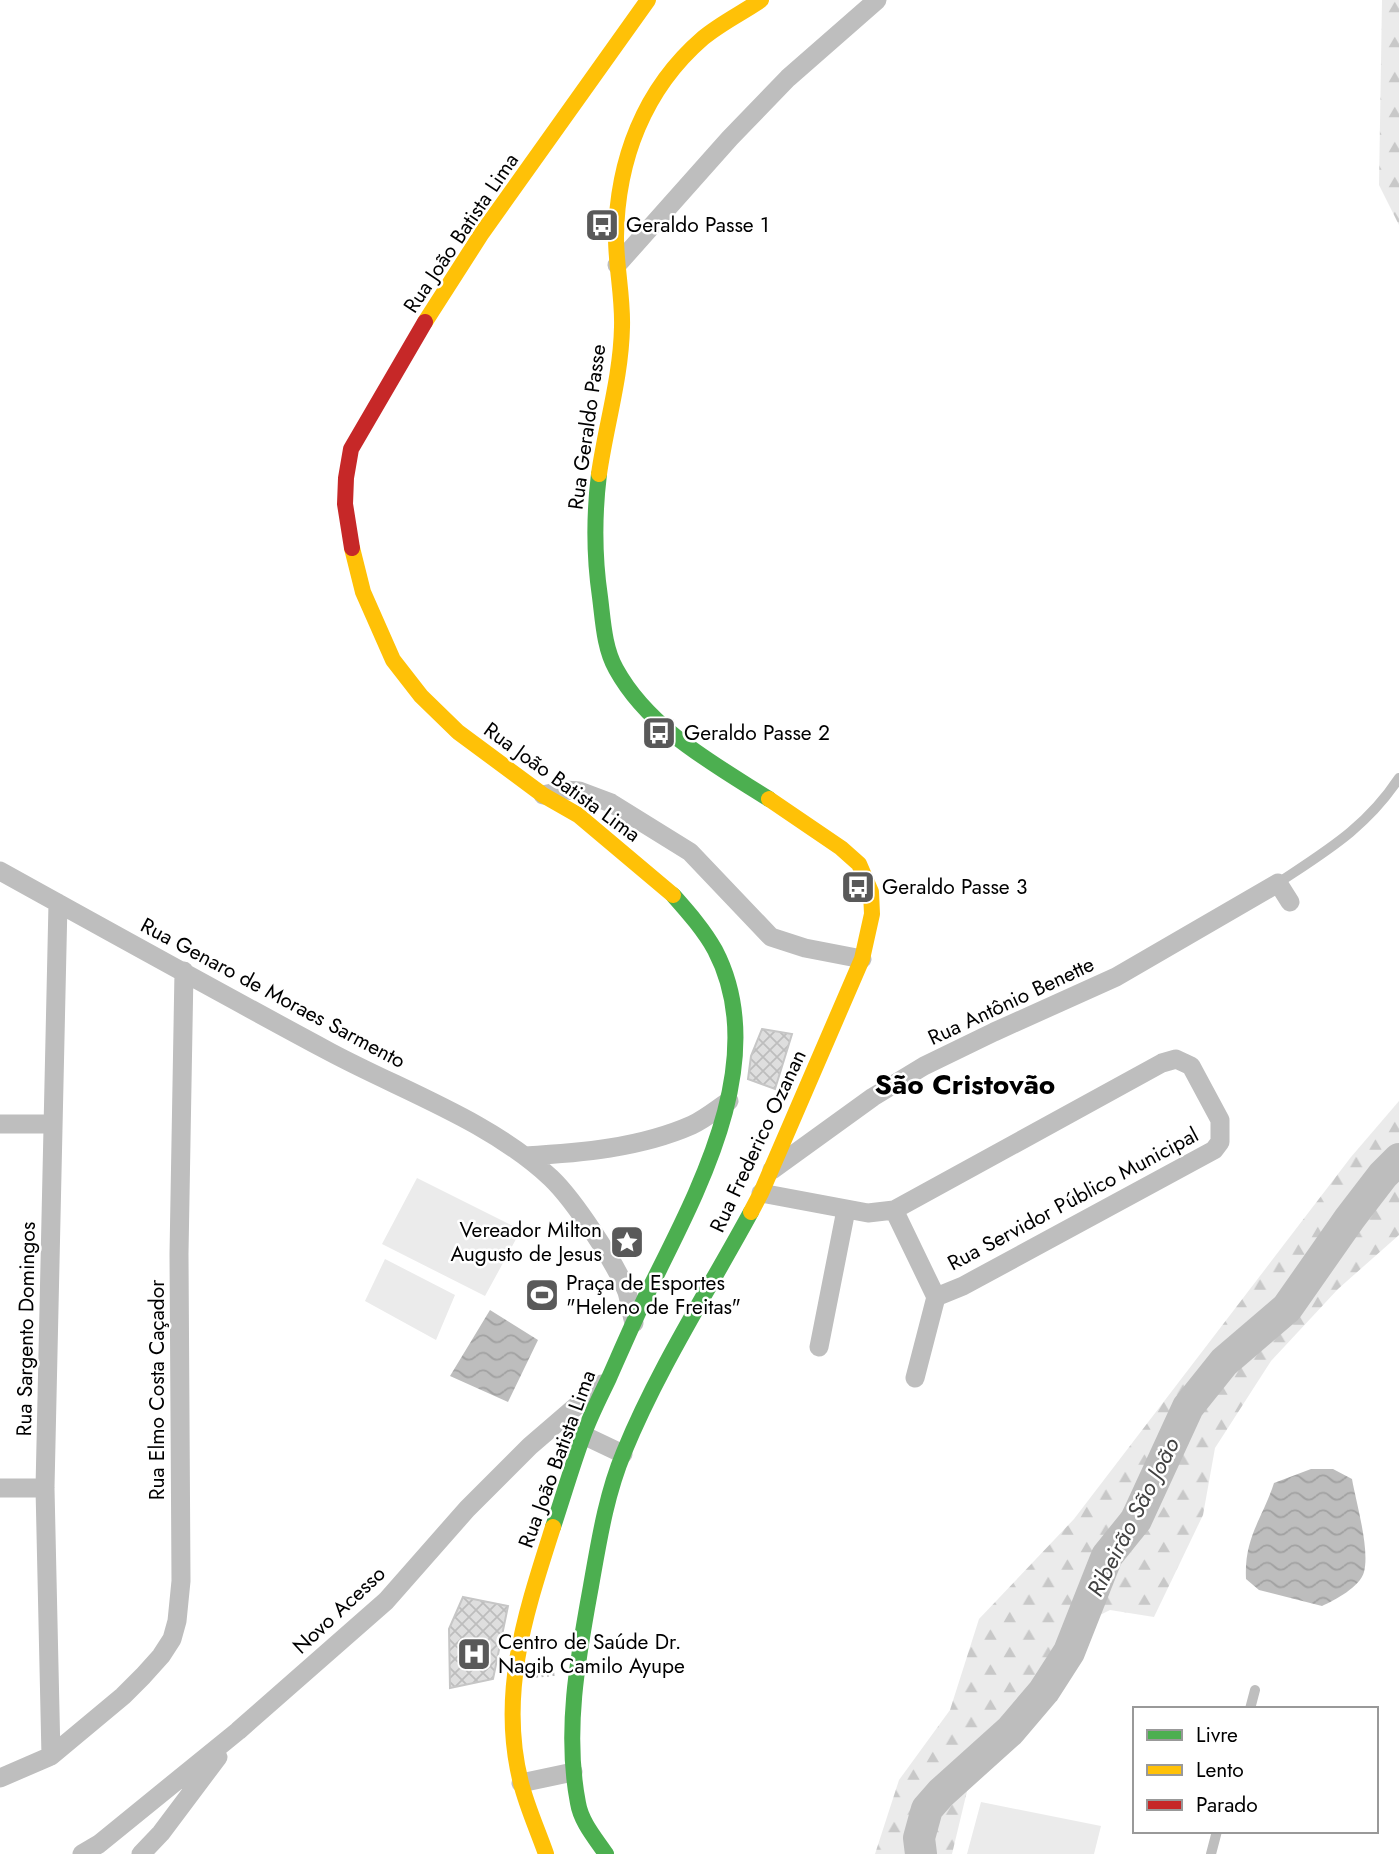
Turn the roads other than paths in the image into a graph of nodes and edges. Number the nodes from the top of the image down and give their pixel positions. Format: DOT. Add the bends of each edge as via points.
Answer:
graph roads {
  1 [pos="648,0"];
  2 [pos="761,0"];
  3 [pos="877,0"];
  4 [pos="617,265"];
  5 [pos="1399,778"];
  6 [pos="542,795"];
  7 [pos="0,871"];
  8 [pos="1278,883"];
  9 [pos="1290,902"];
  10 [pos="58,903"];
  11 [pos="862,959"];
  12 [pos="184,971"];
  13 [pos="729,1101"];
  14 [pos="0,1124"];
  15 [pos="52,1124"];
  16 [pos="524,1156"];
  17 [pos="771,1171"];
  18 [pos="761,1193"];
  19 [pos="846,1210"];
  20 [pos="894,1210"];
  21 [pos="936,1297"];
  22 [pos="634,1323"];
  23 [pos="819,1347"];
  24 [pos="915,1378"];
  25 [pos="608,1379"];
  26 [pos="583,1435"];
  27 [pos="623,1454"];
  28 [pos="0,1488"];
  29 [pos="45,1488"];
  30 [pos="1255,1690"];
  31 [pos="1251,1707"];
  32 [pos="238,1731"];
  33 [pos="51,1756"];
  34 [pos="573,1772"];
  35 [pos="0,1778"];
  36 [pos="521,1783"];
  37 [pos="1216,1833"];
  38 [pos="82,1854"];
  39 [pos="141,1854"];
  40 [pos="546,1854"];
  41 [pos="606,1854"];
  42 [pos="1211,1854"];
  1 -- 6 [label="street, Rua João Batista Lima" via="445,289 366,420 351,449 346,478 352,551 363,593 393,660 458,732"];
  2 -- 4 [label="street, Rua Geraldo Passe" via="704,38 652,100 631,141 622,175"];
  3 -- 4 [label="street" via="788,78"];
  4 -- 11 [label="street, Rua Geraldo Passe" via="622,338 595,522 597,583 615,667 636,699 678,738 788,810 861,867 872,906"];
  5 -- 8 [label="lane" via="1358,827"];
  6 -- 11 [label="street" via="579,790 611,803 690,852 771,937"];
  6 -- 13 [label="street, Rua João Batista Lima" via="578,815 666,887 715,950 726,978 736,1041"];
  7 -- 10 [label="street, Rua Genaro de Moraes Sarmento"];
  8 -- 9 [label="street"];
  8 -- 17 [label="street, Rua Antônio Benette" via="1116,977 924,1066"];
  10 -- 12 [label="street, Rua Genaro de Moraes Sarmento"];
  10 -- 15 [label="street, Rua Sargento Domingos"];
  11 -- 17 [label="street, Rua Frederico Ozanan"];
  12 -- 16 [label="street, Rua Genaro de Moraes Sarmento" via="332,1053 465,1119"];
  12 -- 33 [label="street, Rua Elmo Costa Caçador" via="179,1254 181,1581 177,1621 167,1648 143,1676"];
  13 -- 16 [label="street" via="694,1124 661,1137"];
  13 -- 22 [label="street, Rua João Batista Lima" via="671,1249"];
  14 -- 15 [label="street"];
  15 -- 29 [label="street, Rua Sargento Domingos"];
  16 -- 22 [label="street, Rua Genaro de Moraes Sarmento" via="572,1202 628,1294"];
  17 -- 18 [label="street, Rua Frederico Ozanan"];
  18 -- 19 [label="street"];
  18 -- 27 [label="street, Rua Frederico Ozanan"];
  19 -- 20 [label="street"];
  19 -- 23 [label="street"];
  20 -- 21 [label="street, Rua Servidor Público Municipal"];
  20 -- 21 [label="street, Rua Servidor Público Municipal" via="1176,1059 1191,1066 1220,1119 1220,1142 1214,1150"];
  21 -- 24 [label="street"];
  22 -- 25 [label="street, Rua João Batista Lima"];
  25 -- 26 [label="street, Rua João Batista Lima"];
  25 -- 32 [label="street, Novo Acesso" via="467,1509 386,1601"];
  26 -- 27 [label="street"];
  26 -- 36 [label="street, Rua João Batista Lima" via="525,1614 513,1679"];
  27 -- 34 [label="street, Rua Frederico Ozanan" via="599,1540 576,1671"];
  28 -- 29 [label="street"];
  29 -- 33 [label="street, Rua Sargento Domingos"];
  30 -- 31 [label="lane"];
  32 -- 38 [label="street, Novo Acesso"];
  32 -- 39 [label="street"];
  33 -- 35 [label="street, Rua Elmo Costa Caçador"];
  34 -- 36 [label="street"];
  34 -- 41 [label="street, Rua Frederico Ozanan" via="578,1805"];
  36 -- 40 [label="street, Rua João Batista Lima"];
  37 -- 42 [label="lane"];
}
